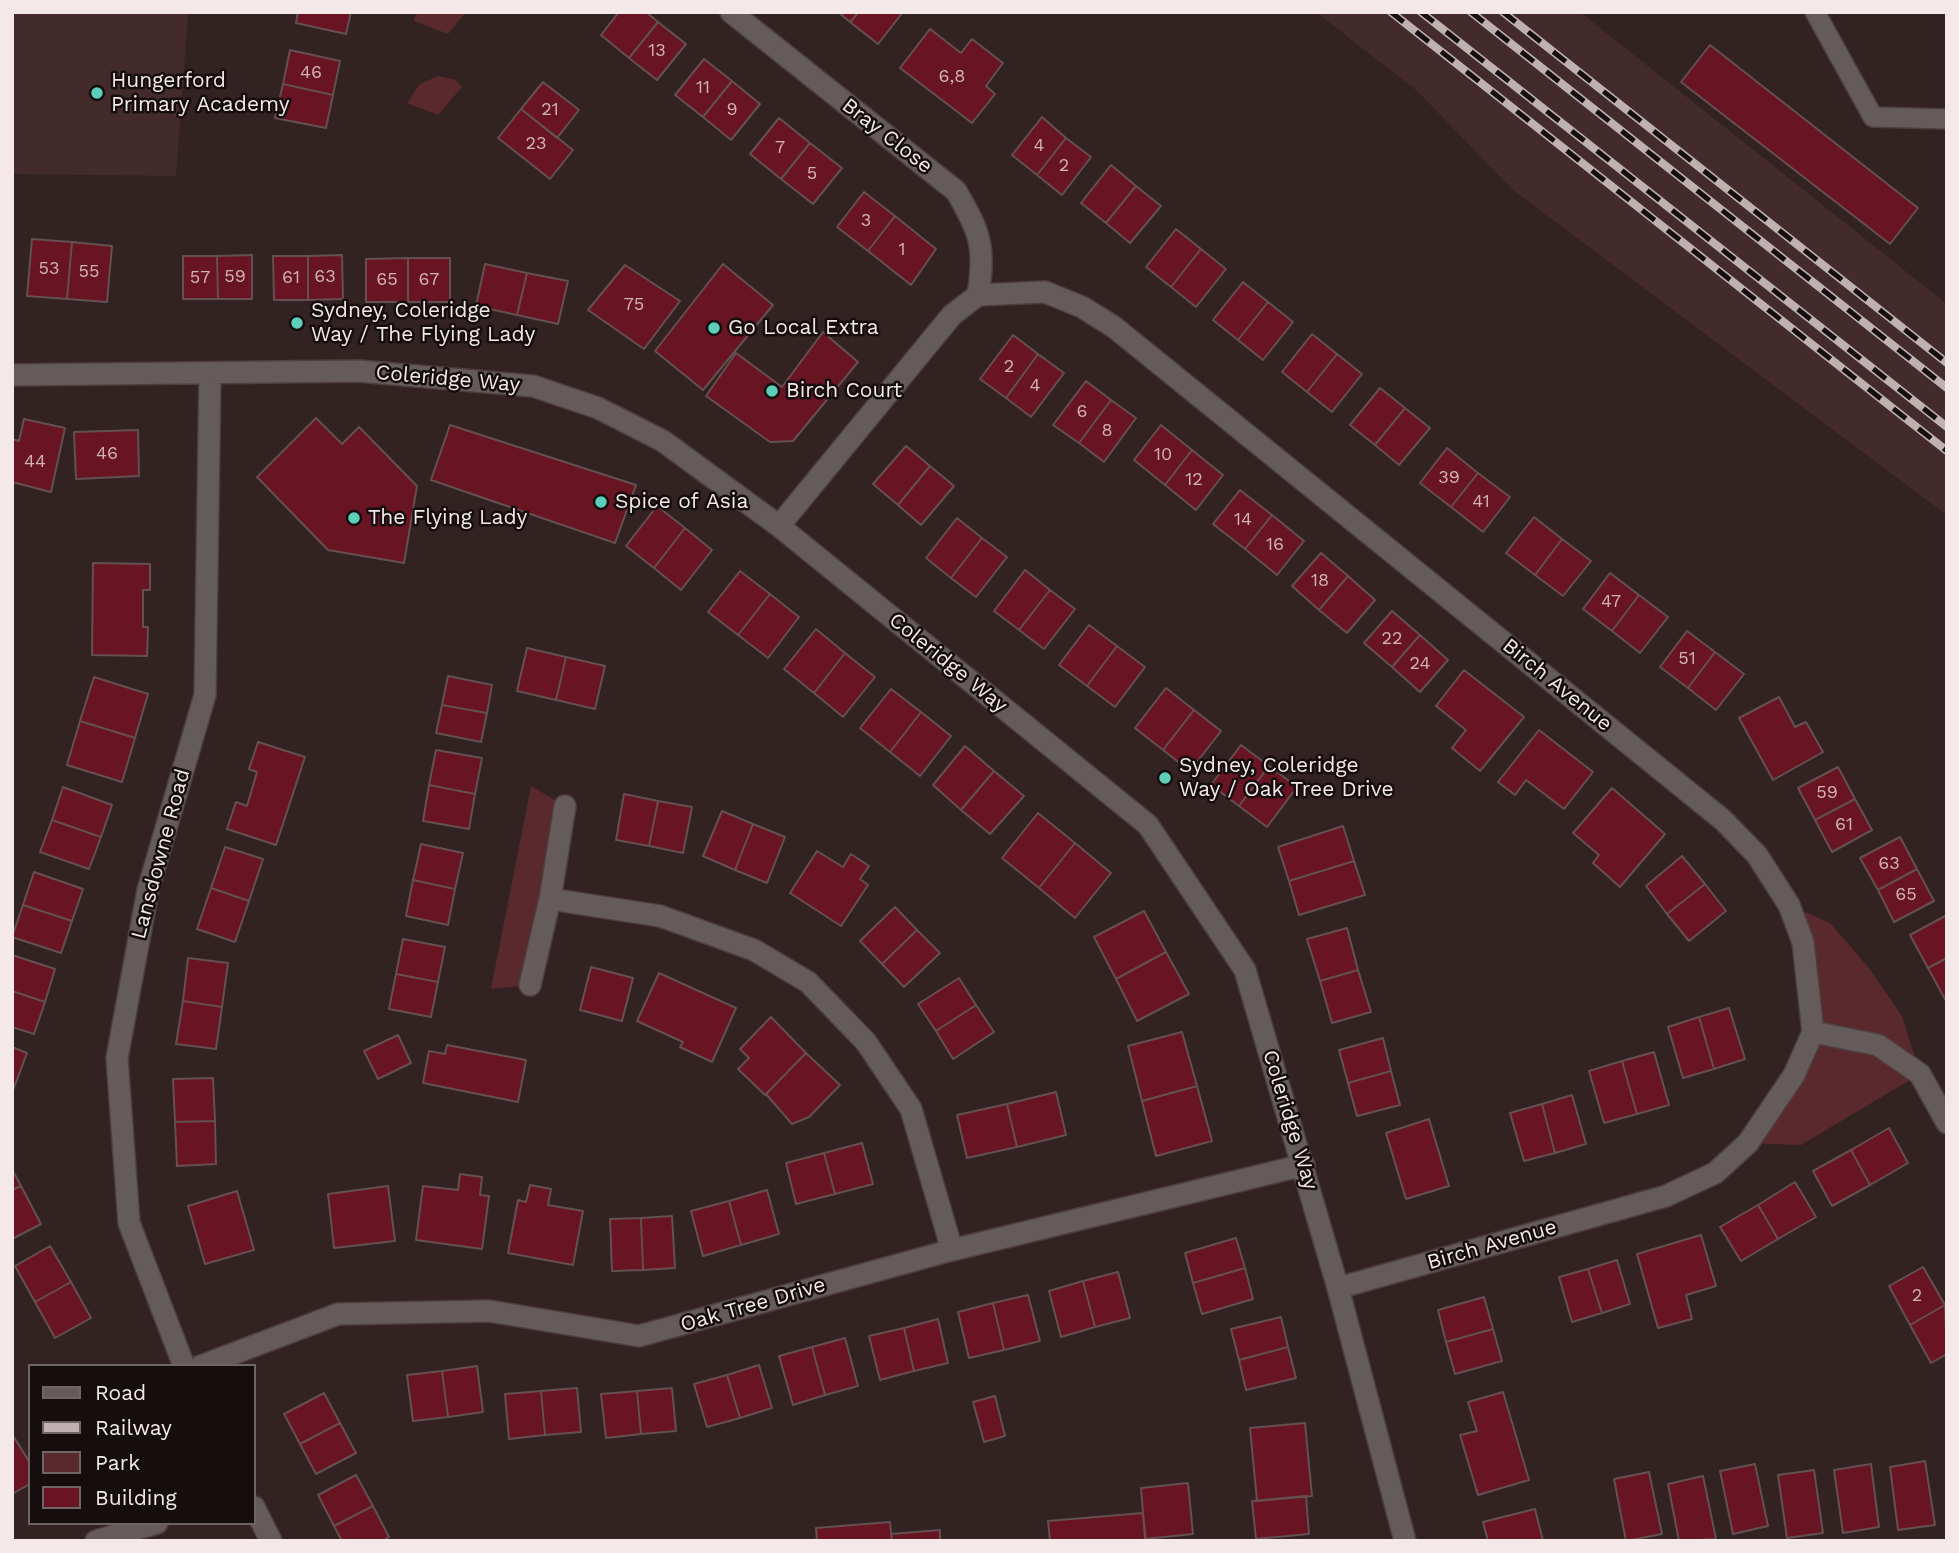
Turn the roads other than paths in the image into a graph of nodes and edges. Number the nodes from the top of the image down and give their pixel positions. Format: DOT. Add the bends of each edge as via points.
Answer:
graph roads {
  1 [pos="731,12"];
  2 [pos="1815,12"];
  3 [pos="1947,120"];
  4 [pos="978,295"];
  5 [pos="12,374"];
  6 [pos="210,374"];
  7 [pos="779,526"];
  8 [pos="565,806"];
  9 [pos="550,900"];
  10 [pos="530,985"];
  11 [pos="1813,1032"];
  12 [pos="1947,1123"];
  13 [pos="1304,1164"];
  14 [pos="951,1250"];
  15 [pos="1338,1288"];
  16 [pos="183,1364"];
  17 [pos="206,1364"];
  18 [pos="256,1511"];
  19 [pos="150,1525"];
  20 [pos="96,1541"];
  21 [pos="271,1541"];
  22 [pos="1405,1541"];
  1 -- 4 [label="street, Bray Close" via="956,191 975,222 984,259"];
  2 -- 3 [label="lane" via="1873,117"];
  4 -- 7 [label="street" via="952,315"];
  4 -- 11 [label="street, Birch Avenue" via="1045,292 1114,327 1723,820 1756,855 1788,905 1803,942"];
  5 -- 6 [label="street, Coleridge Way"];
  6 -- 7 [label="street, Coleridge Way" via="358,371 533,386 598,408 663,440"];
  6 -- 16 [label="street, Lansdowne Road" via="205,695 148,890 117,1058 129,1223"];
  7 -- 13 [label="street, Coleridge Way" via="1148,825 1245,970"];
  8 -- 9 [label="street"];
  9 -- 10 [label="street"];
  9 -- 14 [label="street" via="660,916 754,950 808,982 866,1042 911,1109"];
  11 -- 12 [label="street" via="1878,1045 1920,1074"];
  11 -- 15 [label="street, Birch Avenue" via="1770,1113 1748,1143 1715,1173 1666,1196"];
  13 -- 14 [label="street, Oak Tree Drive"];
  13 -- 15 [label="street, Coleridge Way"];
  14 -- 17 [label="street, Oak Tree Drive" via="639,1336 489,1311 338,1314"];
  15 -- 22 [label="street, Coleridge Way"];
  18 -- 21 [label="street"];
  19 -- 20 [label="street"];
}
